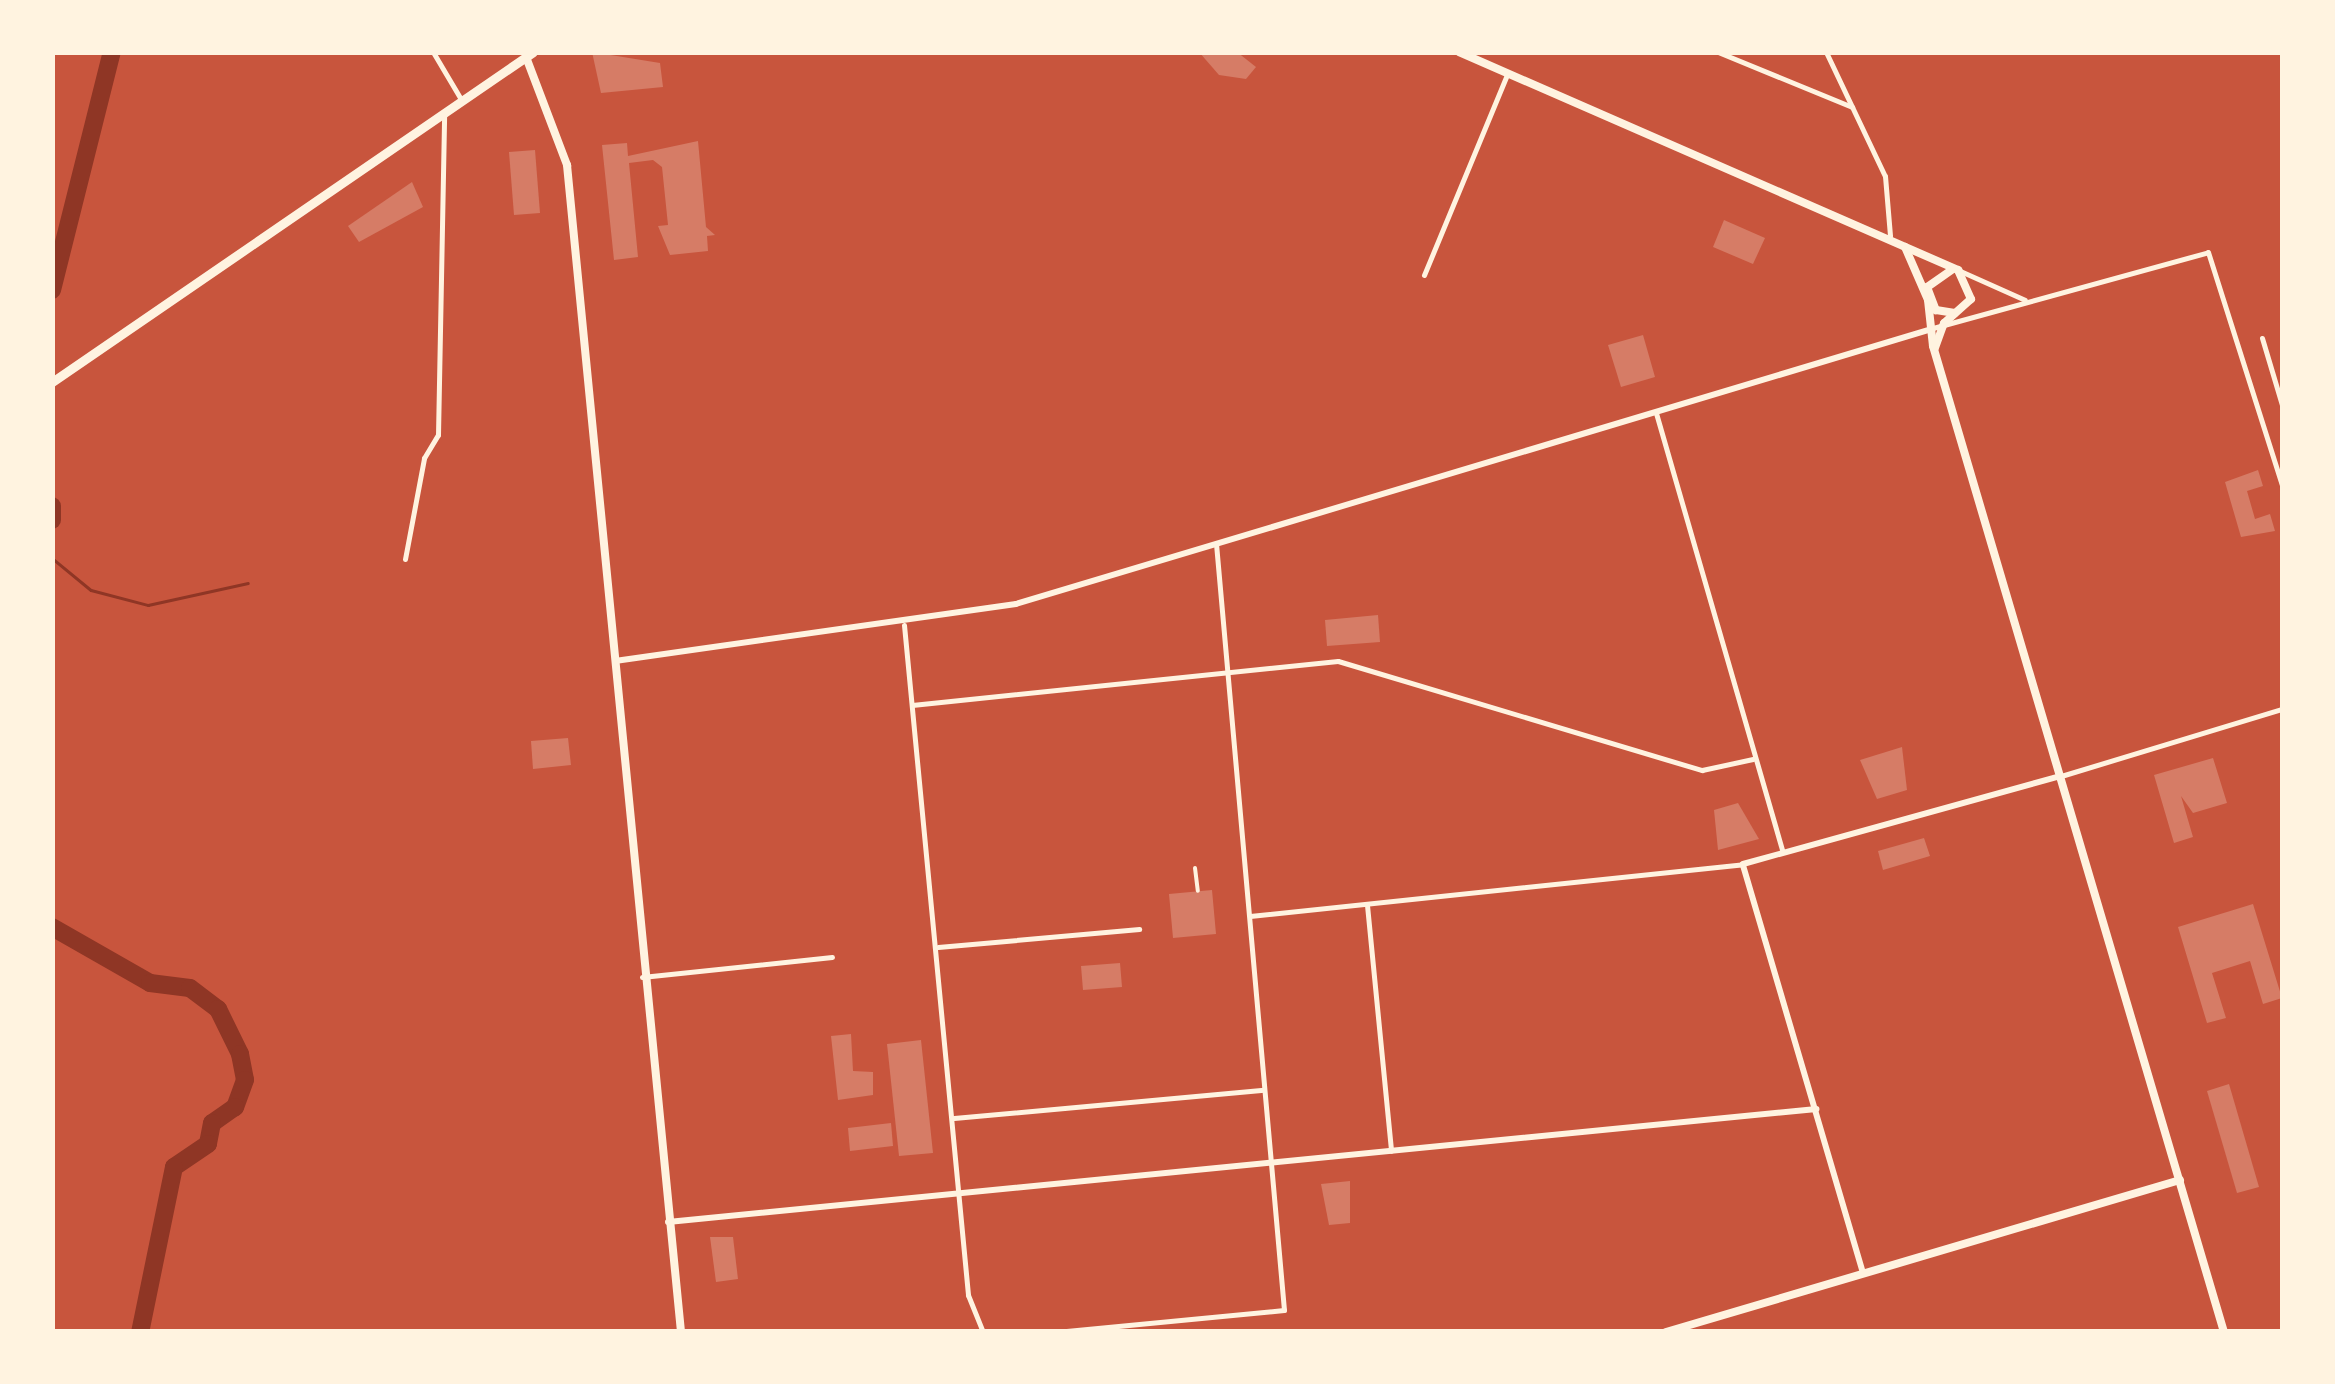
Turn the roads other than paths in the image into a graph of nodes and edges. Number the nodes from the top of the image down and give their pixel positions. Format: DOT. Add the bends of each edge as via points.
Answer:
graph roads {
  1 [pos="433,52"];
  2 [pos="1459,52"];
  3 [pos="1718,52"];
  4 [pos="1826,52"];
  5 [pos="530,55"];
  6 [pos="1508,73"];
  7 [pos="462,101"];
  8 [pos="1852,107"];
  9 [pos="444,114"];
  10 [pos="1890,236"];
  11 [pos="1905,247"];
  12 [pos="1958,270"];
  13 [pos="1424,275"];
  14 [pos="1928,300"];
  15 [pos="2028,300"];
  16 [pos="1960,312"];
  17 [pos="1944,323"];
  18 [pos="1928,330"];
  19 [pos="2262,338"];
  20 [pos="1935,352"];
  21 [pos="52,382"];
  22 [pos="2282,405"];
  23 [pos="1655,410"];
  24 [pos="2282,485"];
  25 [pos="1216,544"];
  26 [pos="405,559"];
  27 [pos="904,625"];
  28 [pos="614,662"];
  29 [pos="1228,673"];
  30 [pos="912,704"];
  31 [pos="2282,709"];
  32 [pos="1753,759"];
  33 [pos="2061,776"];
  34 [pos="1783,852"];
  35 [pos="1743,864"];
  36 [pos="1195,868"];
  37 [pos="1198,891"];
  38 [pos="1367,906"];
  39 [pos="1250,916"];
  40 [pos="1139,929"];
  41 [pos="938,947"];
  42 [pos="832,957"];
  43 [pos="642,977"];
  44 [pos="1264,1090"];
  45 [pos="1816,1110"];
  46 [pos="954,1118"];
  47 [pos="1391,1152"];
  48 [pos="1271,1162"];
  49 [pos="2180,1180"];
  50 [pos="962,1194"];
  51 [pos="668,1222"];
  52 [pos="1863,1272"];
  53 [pos="681,1332"];
  54 [pos="983,1332"];
  55 [pos="1056,1332"];
  56 [pos="1666,1332"];
  57 [pos="2224,1332"];
  1 -- 7 [label="street"];
  2 -- 6 [label="main road"];
  3 -- 8 [label="street"];
  4 -- 8 [label="street"];
  5 -- 7 [label="highway"];
  5 -- 28 [label="main road" via="567,165"];
  6 -- 10 [label="main road"];
  6 -- 13 [label="street"];
  7 -- 9 [label="highway"];
  8 -- 10 [label="street" via="1885,176"];
  9 -- 21 [label="highway"];
  9 -- 26 [label="street" via="438,435 424,458"];
  10 -- 11 [label="main road"];
  11 -- 12 [label="main road"];
  11 -- 14 [label="main road"];
  12 -- 14 [label="main road" via="1933,275"];
  12 -- 15 [label="street"];
  12 -- 16 [label="main road" via="1973,290"];
  14 -- 16 [label="main road"];
  14 -- 18 [label="main road"];
  15 -- 17 [label="street"];
  15 -- 24 [label="street" via="2208,252"];
  16 -- 17 [label="main road"];
  17 -- 18 [label="street"];
  17 -- 20 [label="main road"];
  18 -- 20 [label="main road"];
  18 -- 23 [label="street"];
  19 -- 22 [label="street"];
  20 -- 33 [label="main road"];
  23 -- 25 [label="street"];
  23 -- 32 [label="street"];
  25 -- 27 [label="street" via="1016,604"];
  25 -- 29 [label="street"];
  27 -- 28 [label="street"];
  27 -- 30 [label="street"];
  28 -- 43 [label="main road"];
  29 -- 30 [label="street"];
  29 -- 32 [label="street" via="1338,661 1702,770"];
  29 -- 39 [label="street"];
  30 -- 41 [label="street"];
  31 -- 33 [label="street"];
  32 -- 34 [label="street"];
  33 -- 34 [label="street"];
  33 -- 49 [label="main road"];
  34 -- 35 [label="street"];
  35 -- 38 [label="street"];
  35 -- 45 [label="street"];
  36 -- 37 [label="street"];
  38 -- 39 [label="street"];
  38 -- 47 [label="street"];
  39 -- 44 [label="street"];
  40 -- 41 [label="street"];
  41 -- 46 [label="street"];
  42 -- 43 [label="street"];
  43 -- 51 [label="main road"];
  44 -- 46 [label="street"];
  44 -- 48 [label="street"];
  45 -- 47 [label="street"];
  45 -- 52 [label="street"];
  46 -- 50 [label="street"];
  47 -- 48 [label="street"];
  48 -- 50 [label="street"];
  48 -- 55 [label="street" via="1284,1310"];
  49 -- 52 [label="main road"];
  49 -- 57 [label="main road"];
  50 -- 51 [label="street"];
  50 -- 54 [label="street" via="970,1310"];
  51 -- 53 [label="main road"];
  52 -- 56 [label="main road"];
}
